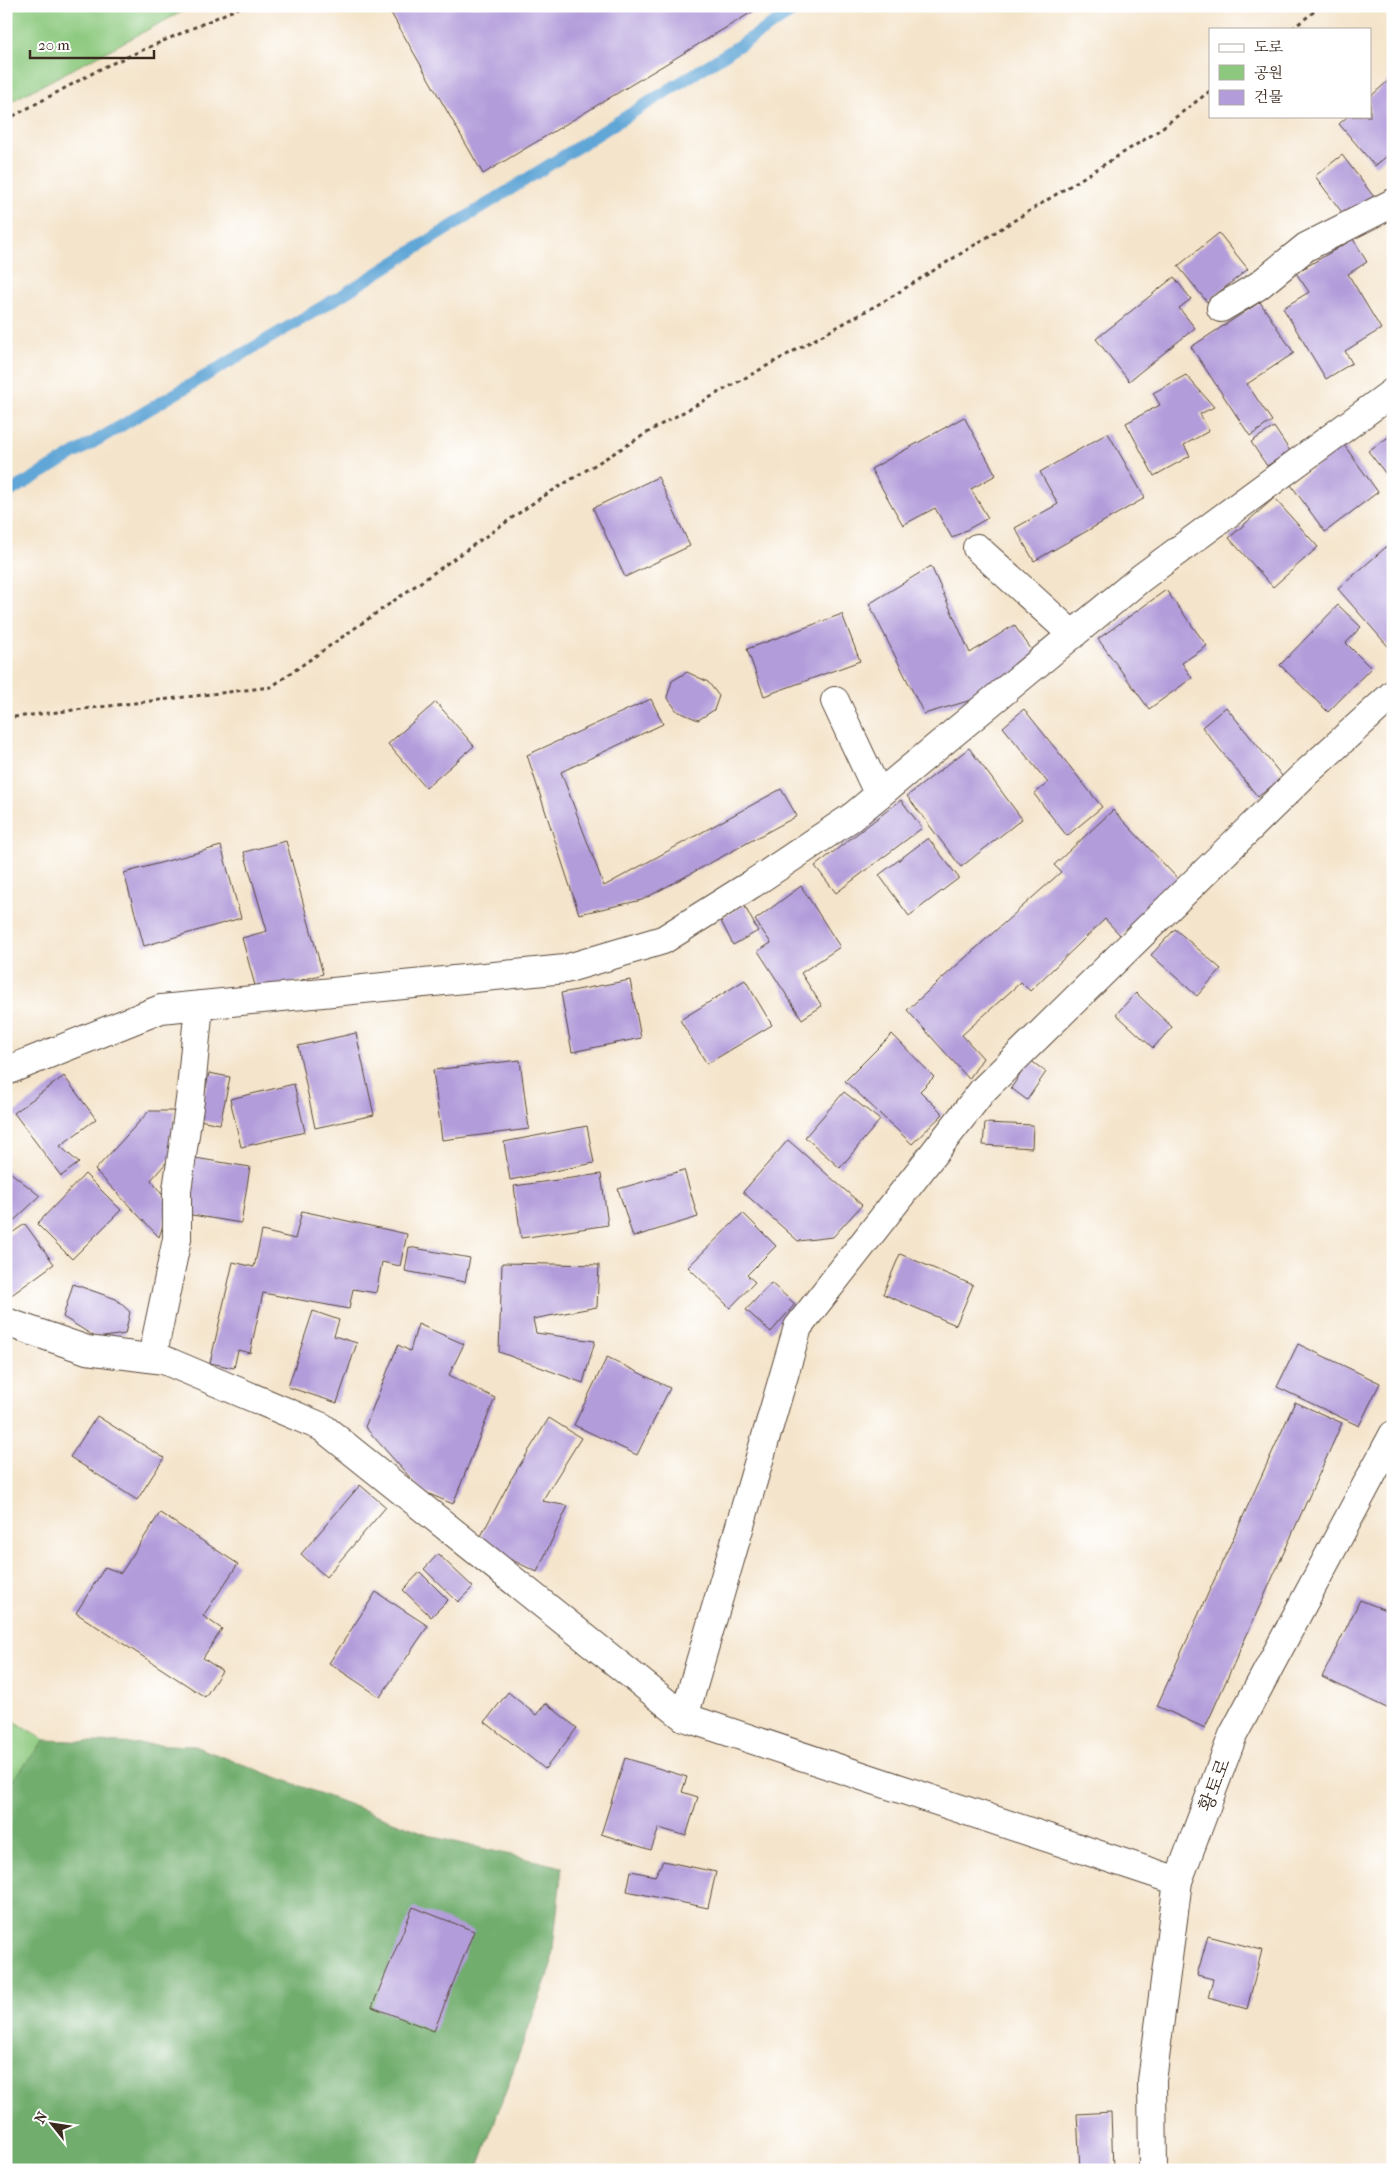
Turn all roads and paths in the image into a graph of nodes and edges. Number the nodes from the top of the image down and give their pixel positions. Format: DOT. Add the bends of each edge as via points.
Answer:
graph roads {
  1 [pos="243,6"];
  2 [pos="1321,6"];
  3 [pos="1293,28"];
  4 [pos="1209,92"];
  5 [pos="6,120"];
  6 [pos="1393,203"];
  7 [pos="1221,308"];
  8 [pos="1393,392"];
  9 [pos="977,548"];
  10 [pos="1073,635"];
  11 [pos="1393,694"];
  12 [pos="835,701"];
  13 [pos="6,718"];
  14 [pos="879,795"];
  15 [pos="199,1005"];
  16 [pos="6,1071"];
  17 [pos="6,1322"];
  18 [pos="152,1358"];
  19 [pos="1393,1435"];
  20 [pos="684,1717"];
  21 [pos="1178,1880"];
  22 [pos="1153,2170"];
  1 -- 5 [label="path" via="104,67"];
  2 -- 3 [label="path"];
  4 -- 13 [label="path" via="1155,133 886,300 660,425 539,499 271,687"];
  6 -- 7 [label="street" via="1306,247 1258,286"];
  8 -- 10 [label="street" via="1141,578"];
  9 -- 10 [label="street"];
  10 -- 14 [label="street"];
  11 -- 20 [label="street" via="1306,773 983,1090 798,1327"];
  12 -- 14 [label="street"];
  14 -- 15 [label="street" via="852,817 663,940 565,969"];
  15 -- 16 [label="street" via="161,1009"];
  15 -- 18 [label="street" via="177,1190 177,1239"];
  17 -- 18 [label="street" via="87,1350"];
  18 -- 20 [label="street" via="164,1360 322,1427"];
  19 -- 21 [label="street, 황토로" via="1233,1735"];
  20 -- 21 [label="street"];
  21 -- 22 [label="street, 황토로" via="1152,2081"];
}
